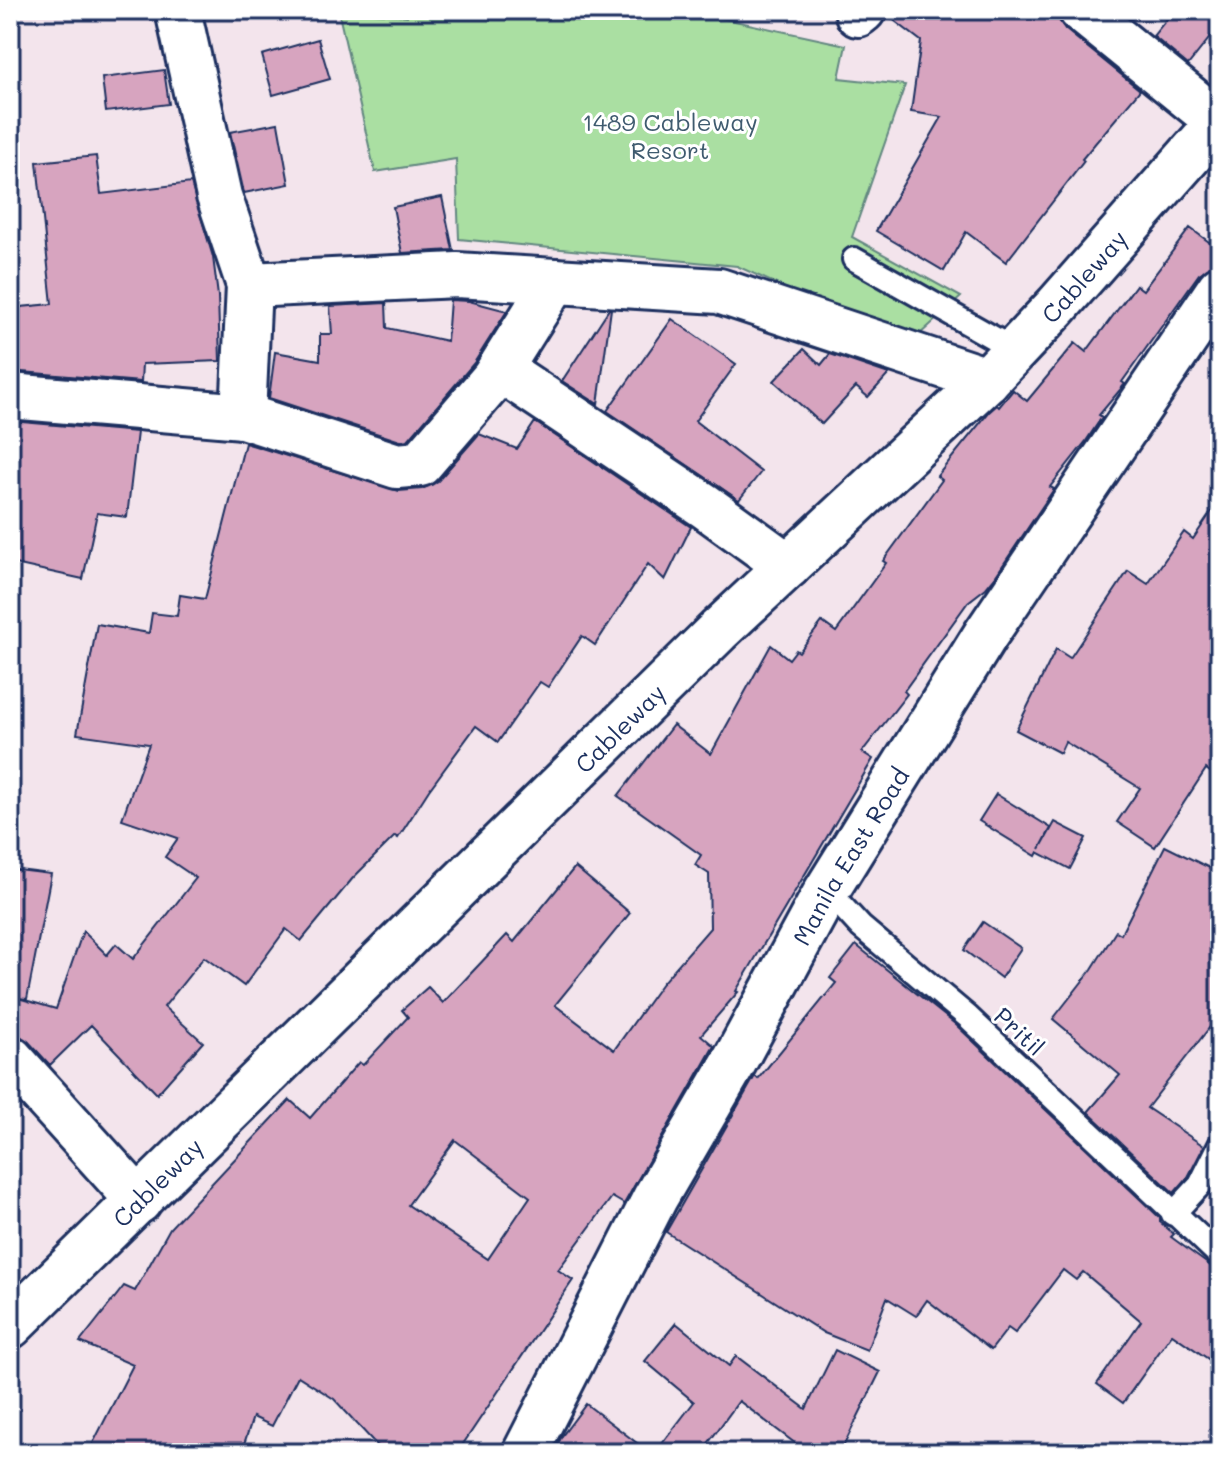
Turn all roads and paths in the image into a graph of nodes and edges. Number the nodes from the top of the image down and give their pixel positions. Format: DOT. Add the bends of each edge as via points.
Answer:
graph roads {
  1 [pos="178,10"];
  2 [pos="1081,10"];
  3 [pos="1220,121"];
  4 [pos="854,259"];
  5 [pos="555,281"];
  6 [pos="249,285"];
  7 [pos="1220,288"];
  8 [pos="1001,365"];
  9 [pos="500,369"];
  10 [pos="10,396"];
  11 [pos="243,416"];
  12 [pos="788,566"];
  13 [pos="827,890"];
  14 [pos="10,1058"];
  15 [pos="1220,1145"];
  16 [pos="139,1201"];
  17 [pos="1173,1214"];
  18 [pos="1220,1256"];
  19 [pos="10,1326"];
  20 [pos="525,1453"];
  1 -- 6 [label="street" via="219,196"];
  2 -- 3 [label="street"];
  3 -- 8 [label="street, Cableway"];
  4 -- 8 [label="lane"];
  5 -- 6 [label="street" via="457,275"];
  5 -- 8 [label="street" via="719,291"];
  5 -- 9 [label="street"];
  6 -- 11 [label="street"];
  7 -- 13 [label="street, Manila East Road" via="986,634"];
  8 -- 12 [label="street, Cableway"];
  9 -- 11 [label="street" via="420,464 397,466"];
  9 -- 12 [label="street"];
  10 -- 11 [label="street"];
  12 -- 16 [label="street, Cableway"];
  13 -- 17 [label="lane, Pritil"];
  13 -- 20 [label="street, Manila East Road" via="655,1198"];
  14 -- 16 [label="street"];
  15 -- 17 [label="lane" via="1200,1185"];
  16 -- 19 [label="street, Cableway"];
  17 -- 18 [label="lane, Pritil"];
}
